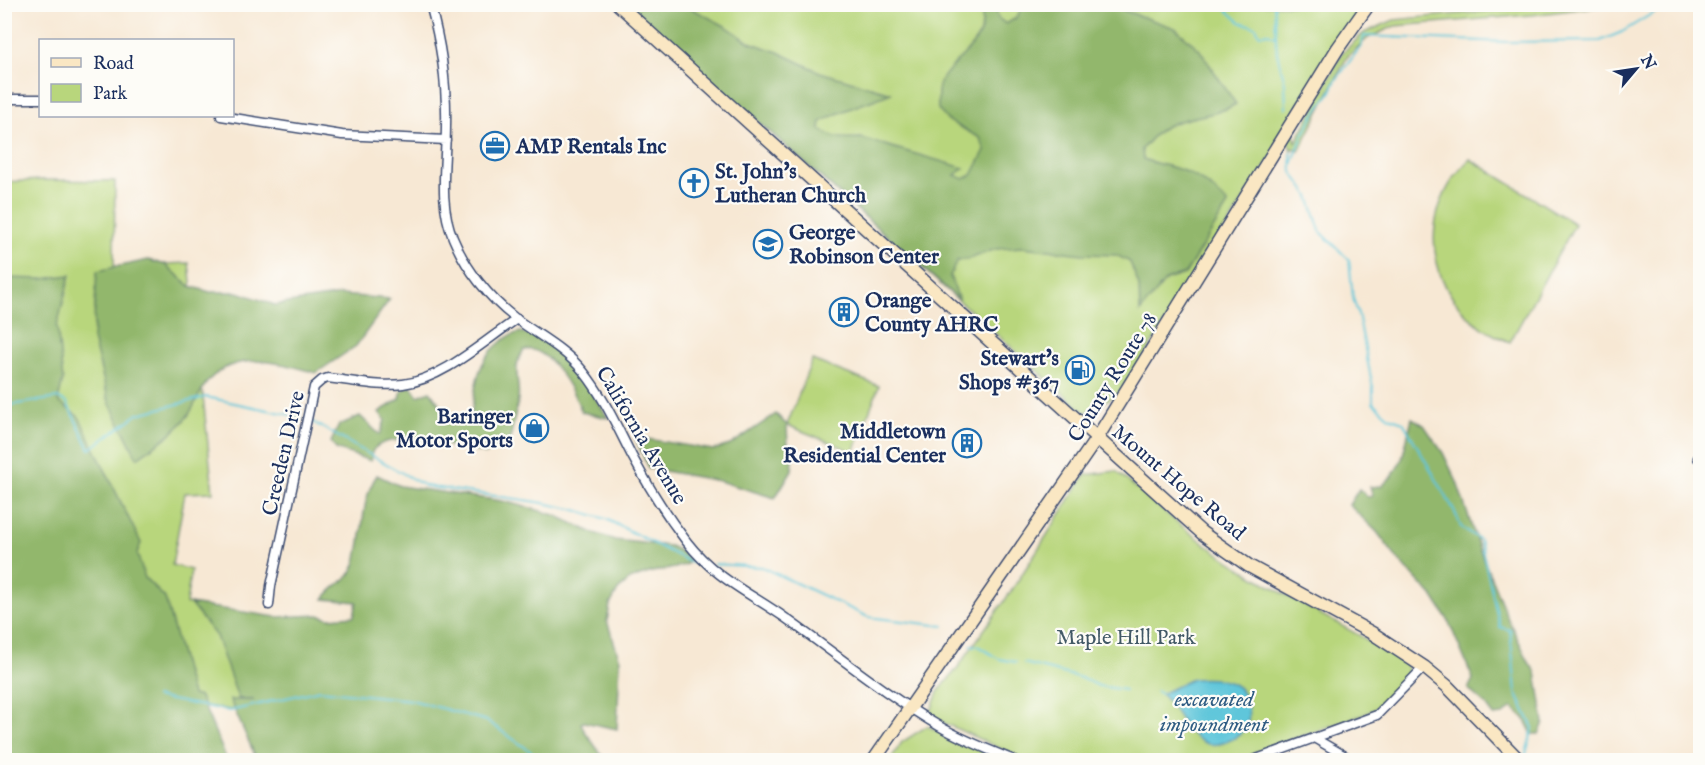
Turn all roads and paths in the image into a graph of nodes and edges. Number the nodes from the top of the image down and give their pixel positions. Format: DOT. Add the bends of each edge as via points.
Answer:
graph roads {
  1 [pos="430,4"];
  2 [pos="618,4"];
  3 [pos="1369,4"];
  4 [pos="4,99"];
  5 [pos="39,99"];
  6 [pos="227,117"];
  7 [pos="446,140"];
  8 [pos="517,319"];
  9 [pos="1097,438"];
  10 [pos="269,605"];
  11 [pos="1424,667"];
  12 [pos="911,707"];
  13 [pos="1314,738"];
  14 [pos="874,760"];
  15 [pos="1014,760"];
  16 [pos="1254,760"];
  17 [pos="1352,760"];
  18 [pos="1519,760"];
  1 -- 7 [label="street, California Avenue" via="442,65"];
  2 -- 9 [label="street, Mount Hope Road"];
  3 -- 9 [label="street, County Route 78"];
  4 -- 5 [label="street"];
  6 -- 7 [label="street" via="342,135"];
  7 -- 8 [label="street, California Avenue" via="444,199 453,239 482,285"];
  8 -- 10 [label="street, Creeden Drive" via="449,366 418,381 393,385 328,378 319,382 312,395"];
  8 -- 12 [label="street, California Avenue" via="555,344 584,372 658,499 707,564"];
  9 -- 11 [label="street, Mount Hope Road" via="1203,533 1249,566 1372,633"];
  9 -- 12 [label="street, County Route 78"];
  11 -- 13 [label="street" via="1377,715"];
  11 -- 18 [label="street, Mount Hope Road"];
  12 -- 14 [label="street, County Route 78"];
  12 -- 15 [label="street, California Avenue" via="956,735"];
  13 -- 16 [label="street"];
  13 -- 17 [label="street"];
}
